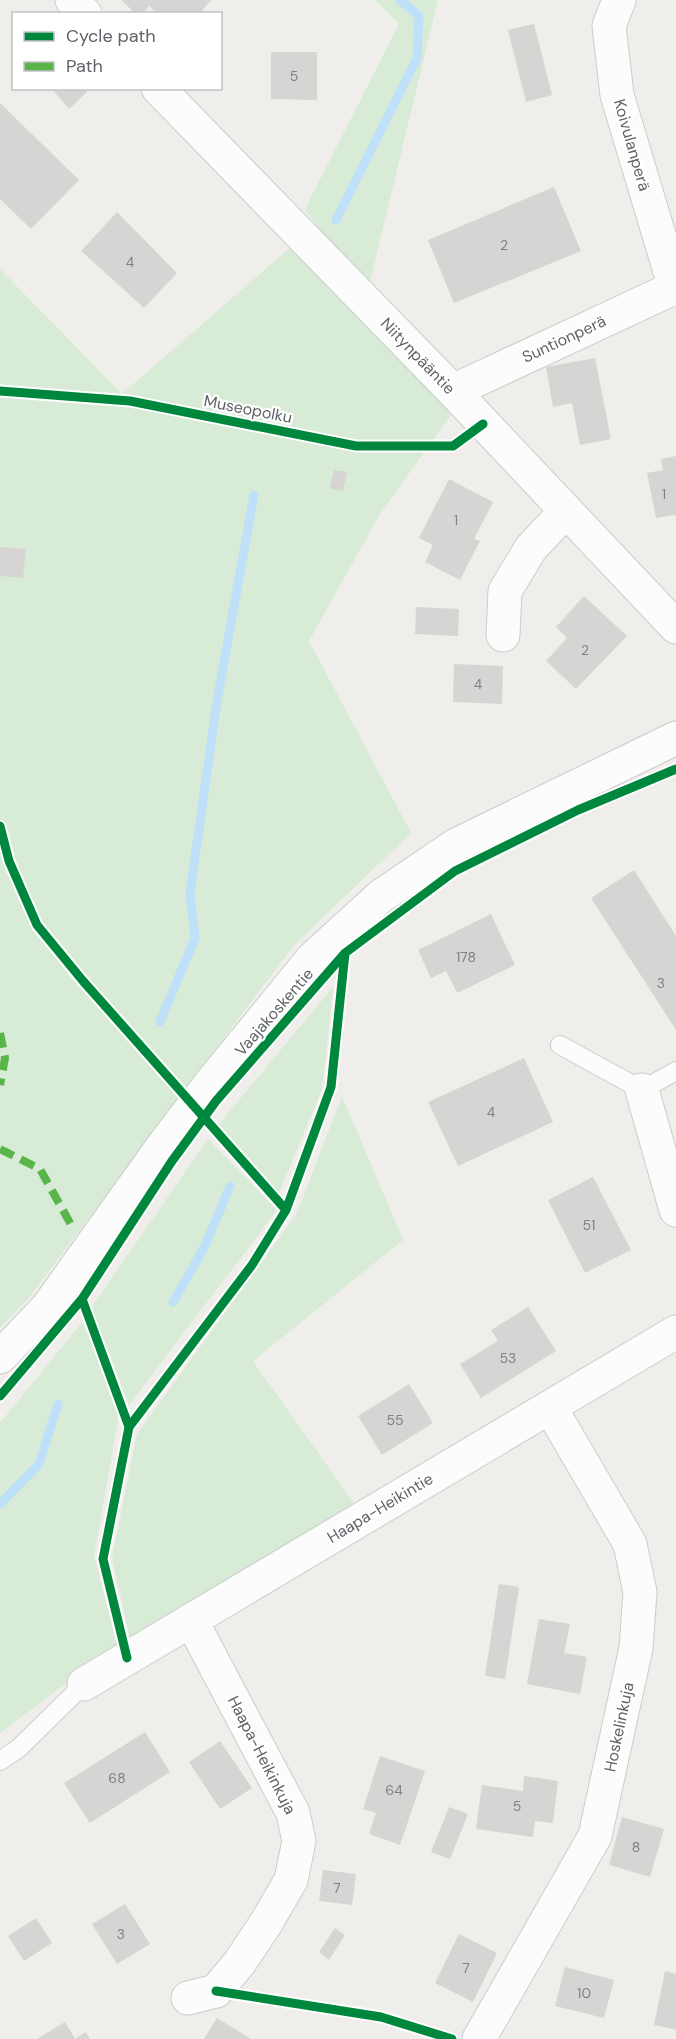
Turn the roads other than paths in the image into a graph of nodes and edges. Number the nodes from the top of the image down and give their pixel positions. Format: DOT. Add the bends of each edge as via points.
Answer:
graph roads {
  1 [pos="72,0"];
  2 [pos="619,0"];
  3 [pos="83,12"];
  4 [pos="160,90"];
  5 [pos="676,287"];
  6 [pos="453,391"];
  7 [pos="566,511"];
  8 [pos="676,627"];
  9 [pos="503,635"];
  10 [pos="676,738"];
  11 [pos="560,1045"];
  12 [pos="676,1071"];
  13 [pos="642,1090"];
  14 [pos="676,1210"];
  15 [pos="676,1332"];
  16 [pos="0,1358"];
  17 [pos="550,1407"];
  18 [pos="191,1620"];
  19 [pos="84,1684"];
  20 [pos="0,1761"];
  21 [pos="188,1998"];
  22 [pos="479,2039"];
  1 -- 3 [label="street"];
  2 -- 5 [label="street, Koivulanperä" via="609,26 617,95"];
  4 -- 6 [label="street, Niitynpääntie"];
  5 -- 6 [label="street, Suntionperä"];
  6 -- 7 [label="street, Niitynpääntie"];
  7 -- 8 [label="street, Niitynpääntie"];
  7 -- 9 [label="street" via="531,548 505,591"];
  10 -- 16 [label="street, Vaajakoskentie" via="456,845 381,896 305,968 196,1102 47,1308"];
  11 -- 13 [label="lane"];
  12 -- 13 [label="lane"];
  13 -- 14 [label="street"];
  15 -- 17 [label="street, Haapa-Heikintie"];
  17 -- 18 [label="street, Haapa-Heikintie"];
  17 -- 22 [label="street, Hoskelinkuja" via="630,1544 640,1592 636,1648 595,1836"];
  18 -- 19 [label="street, Haapa-Heikintie"];
  18 -- 21 [label="street, Haapa-Heikinkuja" via="293,1813 299,1841 291,1880 240,1962 216,1991"];
  19 -- 20 [label="lane" via="19,1749"];
}
